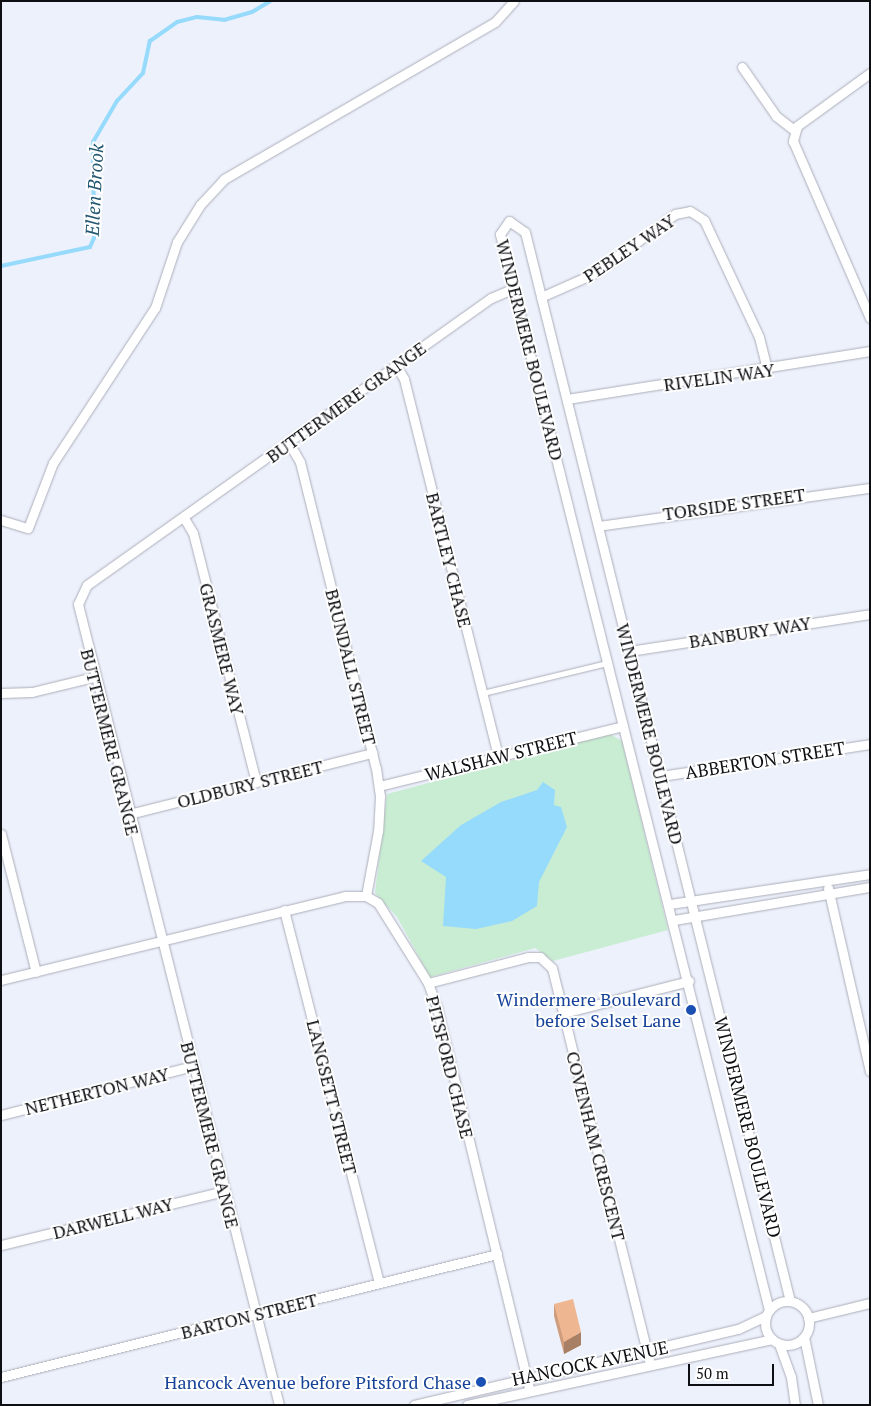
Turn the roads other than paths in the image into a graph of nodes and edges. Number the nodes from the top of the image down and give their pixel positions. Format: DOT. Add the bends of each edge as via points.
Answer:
graph roads {
  1 [pos="514,1"];
  2 [pos="742,67"];
  3 [pos="870,73"];
  4 [pos="794,130"];
  5 [pos="514,288"];
  6 [pos="541,297"];
  7 [pos="870,318"];
  8 [pos="870,351"];
  9 [pos="396,366"];
  10 [pos="766,370"];
  11 [pos="567,399"];
  12 [pos="290,444"];
  13 [pos="870,488"];
  14 [pos="184,518"];
  15 [pos="1,520"];
  16 [pos="598,526"];
  17 [pos="870,614"];
  18 [pos="630,651"];
  19 [pos="608,663"];
  20 [pos="94,677"];
  21 [pos="1,692"];
  22 [pos="482,694"];
  23 [pos="623,726"];
  24 [pos="870,744"];
  25 [pos="372,753"];
  26 [pos="498,756"];
  27 [pos="661,776"];
  28 [pos="256,782"];
  29 [pos="379,786"];
  30 [pos="129,814"];
  31 [pos="1,834"];
  32 [pos="870,874"];
  33 [pos="826,880"];
  34 [pos="870,887"];
  35 [pos="829,894"];
  36 [pos="366,896"];
  37 [pos="692,900"];
  38 [pos="670,904"];
  39 [pos="284,910"];
  40 [pos="696,915"];
  41 [pos="674,920"];
  42 [pos="161,940"];
  43 [pos="36,972"];
  44 [pos="1,980"];
  45 [pos="689,981"];
  46 [pos="428,983"];
  47 [pos="563,1013"];
  48 [pos="866,1035"];
  49 [pos="193,1066"];
  50 [pos="870,1071"];
  51 [pos="1,1115"];
  52 [pos="225,1190"];
  53 [pos="1,1245"];
  54 [pos="497,1254"];
  55 [pos="379,1283"];
  56 [pos="790,1302"];
  57 [pos="870,1303"];
  58 [pos="767,1313"];
  59 [pos="256,1315"];
  60 [pos="808,1318"];
  61 [pos="804,1337"];
  62 [pos="775,1341"];
  63 [pos="647,1352"];
  64 [pos="650,1364"];
  65 [pos="526,1375"];
  66 [pos="1,1377"];
  67 [pos="529,1388"];
  68 [pos="279,1405"];
  69 [pos="414,1405"];
  70 [pos="467,1405"];
  71 [pos="795,1405"];
  72 [pos="818,1405"];
  1 -- 15 [label="street" via="495,22 224,179 200,205 177,242 155,308 53,463 28,528"];
  2 -- 4 [label="street" via="776,116"];
  3 -- 4 [label="street"];
  4 -- 7 [label="street" via="796,152"];
  5 -- 6 [label="street, WINDERMERE BOULEVARD" via="500,234 509,221 525,232"];
  5 -- 9 [label="street, BUTTERMERE GRANGE" via="491,298"];
  5 -- 19 [label="street, WINDERMERE BOULEVARD"];
  6 -- 10 [label="street, PEBLEY WAY" via="593,274 675,214 690,212 704,220 759,337"];
  6 -- 11 [label="street, WINDERMERE BOULEVARD"];
  8 -- 10 [label="street, RIVELIN WAY"];
  9 -- 12 [label="street, BUTTERMERE GRANGE"];
  9 -- 22 [label="street, BARTLEY CHASE" via="404,379"];
  10 -- 11 [label="street, RIVELIN WAY"];
  11 -- 16 [label="street, WINDERMERE BOULEVARD"];
  12 -- 14 [label="street, BUTTERMERE GRANGE"];
  12 -- 25 [label="street, BRUNDALL STREET" via="300,462"];
  13 -- 16 [label="street, TORSIDE STREET"];
  14 -- 20 [label="street, BUTTERMERE GRANGE" via="87,585 80,596 78,615"];
  14 -- 28 [label="street, GRASMERE WAY" via="193,533"];
  16 -- 18 [label="street, WINDERMERE BOULEVARD"];
  17 -- 18 [label="street, BANBURY WAY"];
  18 -- 27 [label="street, WINDERMERE BOULEVARD"];
  19 -- 22 [label="lane"];
  19 -- 23 [label="street, WINDERMERE BOULEVARD"];
  20 -- 21 [label="street" via="32,692"];
  20 -- 30 [label="street, BUTTERMERE GRANGE"];
  22 -- 26 [label="street, BARTLEY CHASE"];
  23 -- 26 [label="street, WALSHAW STREET"];
  23 -- 38 [label="street, WINDERMERE BOULEVARD"];
  24 -- 27 [label="street, ABBERTON STREET"];
  25 -- 28 [label="street, OLDBURY STREET"];
  25 -- 29 [label="street, BRUNDALL STREET"];
  26 -- 29 [label="street, WALSHAW STREET"];
  27 -- 37 [label="street, WINDERMERE BOULEVARD"];
  28 -- 30 [label="street, OLDBURY STREET"];
  29 -- 36 [label="street, BRUNDALL STREET" via="378,831"];
  30 -- 42 [label="street, BUTTERMERE GRANGE"];
  31 -- 43 [label="street"];
  32 -- 33 [label="street"];
  33 -- 35 [label="street"];
  33 -- 37 [label="street"];
  34 -- 35 [label="street"];
  35 -- 40 [label="street"];
  35 -- 48 [label="street"];
  36 -- 39 [label="street" via="345,896"];
  36 -- 46 [label="street, PITSFORD CHASE" via="396,926"];
  37 -- 38 [label="street"];
  37 -- 40 [label="street, WINDERMERE BOULEVARD"];
  38 -- 41 [label="street, WINDERMERE BOULEVARD"];
  39 -- 42 [label="street"];
  39 -- 55 [label="street, LANGSETT STREET"];
  40 -- 41 [label="street"];
  40 -- 56 [label="street, WINDERMERE BOULEVARD"];
  41 -- 45 [label="street, WINDERMERE BOULEVARD"];
  42 -- 43 [label="street"];
  42 -- 49 [label="street, BUTTERMERE GRANGE"];
  43 -- 44 [label="street"];
  45 -- 47 [label="street"];
  45 -- 58 [label="street, WINDERMERE BOULEVARD"];
  46 -- 47 [label="street, COVENHAM CRESCENT" via="540,957 552,968"];
  46 -- 54 [label="street, PITSFORD CHASE"];
  47 -- 63 [label="street, COVENHAM CRESCENT"];
  48 -- 50 [label="street"];
  49 -- 51 [label="street, NETHERTON WAY"];
  49 -- 52 [label="street, BUTTERMERE GRANGE"];
  52 -- 53 [label="street, DARWELL WAY"];
  52 -- 59 [label="street, BUTTERMERE GRANGE"];
  54 -- 55 [label="street, BARTON STREET"];
  54 -- 65 [label="street, PITSFORD CHASE"];
  55 -- 59 [label="street, BARTON STREET"];
  56 -- 58 [label="street"];
  56 -- 60 [label="street" via="802,1307"];
  57 -- 60 [label="street"];
  58 -- 62 [label="street"];
  58 -- 63 [label="street, HANCOCK AVENUE" via="738,1329"];
  59 -- 66 [label="street, BARTON STREET"];
  59 -- 68 [label="street, BUTTERMERE GRANGE"];
  60 -- 61 [label="street"];
  61 -- 62 [label="street" via="792,1345"];
  61 -- 72 [label="street"];
  62 -- 64 [label="street, HANCOCK AVENUE"];
  62 -- 71 [label="street" via="791,1377"];
  63 -- 64 [label="street, COVENHAM CRESCENT"];
  63 -- 65 [label="street, HANCOCK AVENUE"];
  64 -- 67 [label="street, HANCOCK AVENUE"];
  65 -- 67 [label="street, PITSFORD CHASE"];
  65 -- 69 [label="street, HANCOCK AVENUE"];
  67 -- 70 [label="street, HANCOCK AVENUE"];
}
